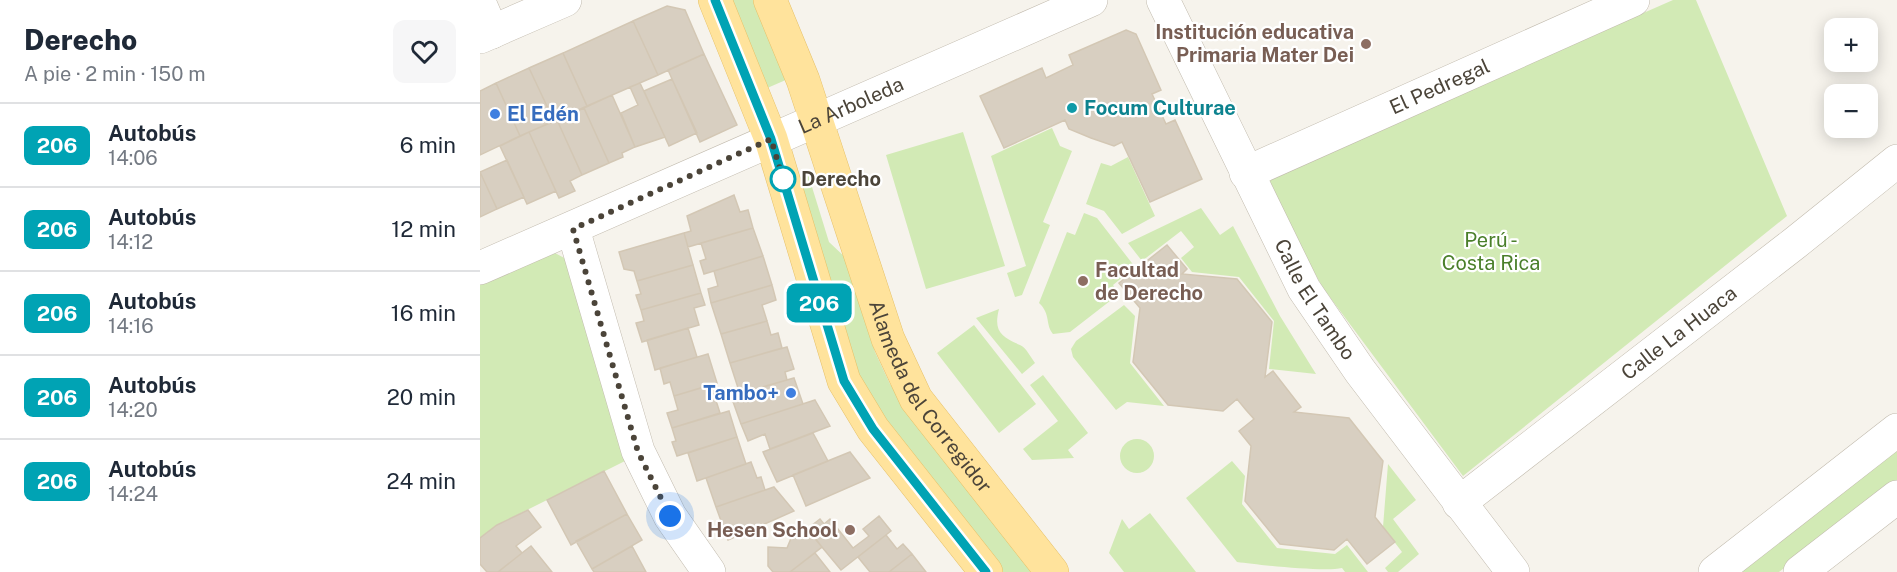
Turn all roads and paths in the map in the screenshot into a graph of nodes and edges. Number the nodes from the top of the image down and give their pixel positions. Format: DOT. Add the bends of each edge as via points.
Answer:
graph roads {
  1 [pos="565,0"];
  2 [pos="715,0"];
  3 [pos="770,0"];
  4 [pos="1091,0"];
  5 [pos="1163,0"];
  6 [pos="1633,0"];
  7 [pos="484,24"];
  8 [pos="817,120"];
  9 [pos="771,139"];
  10 [pos="1897,161"];
  11 [pos="1246,173"];
  12 [pos="573,229"];
  13 [pos="480,268"];
  14 [pos="1897,430"];
  15 [pos="1897,497"];
  16 [pos="1459,503"];
  17 [pos="709,572"];
  18 [pos="986,572"];
  19 [pos="1052,572"];
  20 [pos="1513,572"];
  21 [pos="1715,572"];
  22 [pos="1800,572"];
  1 -- 7 [label="street"];
  2 -- 9 [label="main road"];
  3 -- 8 [label="main road, Alameda del Corregidor"];
  4 -- 8 [label="street, La Arboleda"];
  5 -- 11 [label="street, Calle El Tambo"];
  6 -- 11 [label="street, El Pedregal"];
  8 -- 9 [label="street, La Arboleda"];
  8 -- 19 [label="main road, Alameda del Corregidor" via="888,339 916,399"];
  9 -- 12 [label="street, La Arboleda"];
  9 -- 18 [label="main road" via="844,381 873,429"];
  10 -- 16 [label="street, Calle La Huaca"];
  11 -- 16 [label="street, Calle El Tambo" via="1304,290"];
  12 -- 13 [label="street, La Arboleda"];
  12 -- 17 [label="street" via="638,452 670,516"];
  14 -- 21 [label="street"];
  15 -- 22 [label="street"];
  16 -- 20 [label="street, Calle El Tambo"];
}
